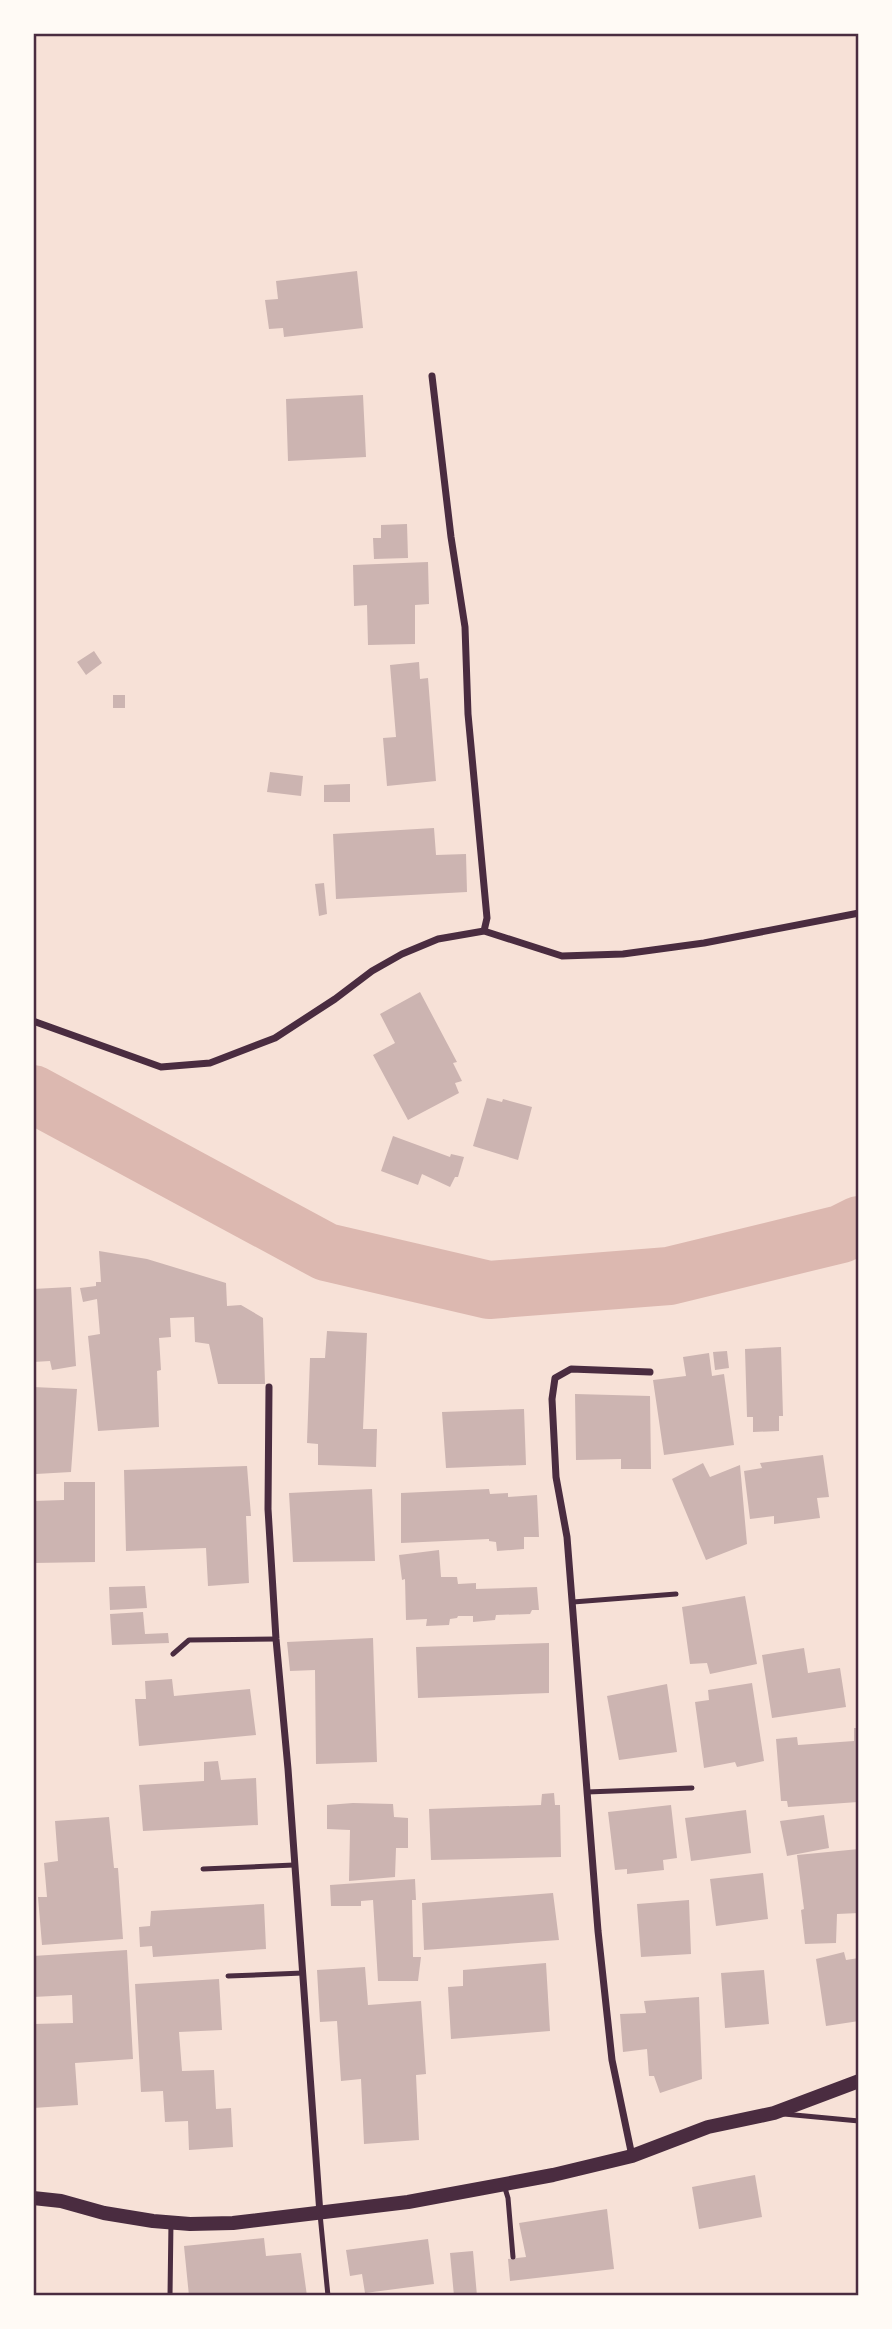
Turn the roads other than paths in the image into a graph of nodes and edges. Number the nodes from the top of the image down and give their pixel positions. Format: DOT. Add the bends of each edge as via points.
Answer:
graph roads {
  1 [pos="432,376"];
  2 [pos="859,913"];
  3 [pos="484,931"];
  4 [pos="33,1021"];
  5 [pos="650,1372"];
  6 [pos="269,1387"];
  7 [pos="676,1594"];
  8 [pos="573,1602"];
  9 [pos="276,1639"];
  10 [pos="173,1654"];
  11 [pos="692,1788"];
  12 [pos="587,1792"];
  13 [pos="294,1865"];
  14 [pos="203,1869"];
  15 [pos="303,1973"];
  16 [pos="228,1976"];
  17 [pos="859,2081"];
  18 [pos="774,2113"];
  19 [pos="859,2121"];
  20 [pos="632,2156"];
  21 [pos="505,2185"];
  22 [pos="33,2198"];
  23 [pos="320,2214"];
  24 [pos="171,2222"];
  25 [pos="513,2257"];
  26 [pos="170,2296"];
  27 [pos="328,2296"];
  1 -- 3 [label="street" via="465,627 468,714 487,918"];
  2 -- 3 [label="street" via="623,954 562,956"];
  3 -- 4 [label="street" via="438,939 402,954 275,1038 210,1063 161,1067"];
  5 -- 8 [label="street" via="571,1369 555,1378 556,1477"];
  6 -- 9 [label="street" via="268,1509"];
  7 -- 8 [label="lane"];
  8 -- 12 [label="street"];
  9 -- 10 [label="lane" via="189,1640"];
  9 -- 13 [label="street"];
  11 -- 12 [label="lane"];
  12 -- 20 [label="street" via="612,2060"];
  13 -- 14 [label="lane"];
  13 -- 15 [label="street"];
  15 -- 16 [label="lane"];
  15 -- 23 [label="street"];
  17 -- 18 [label="main road"];
  18 -- 19 [label="lane"];
  18 -- 20 [label="main road" via="708,2127"];
  20 -- 21 [label="main road"];
  21 -- 23 [label="main road"];
  21 -- 25 [label="lane"];
  22 -- 24 [label="main road"];
  23 -- 24 [label="main road" via="233,2223"];
  23 -- 27 [label="lane"];
  24 -- 26 [label="lane"];
}
